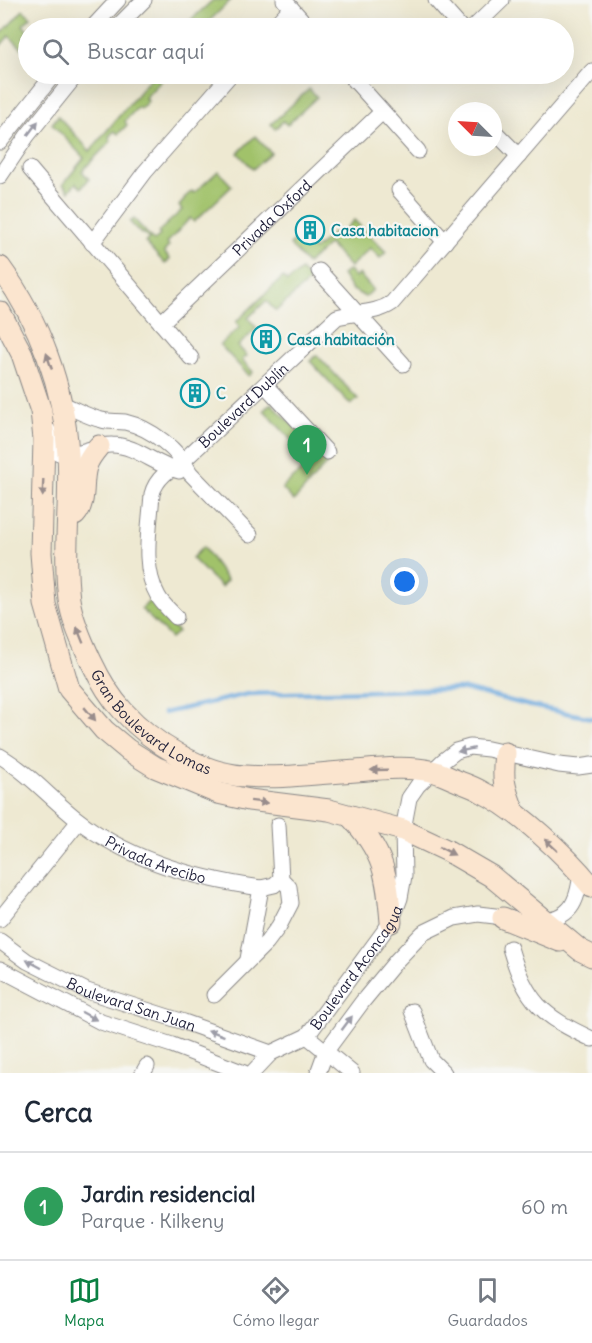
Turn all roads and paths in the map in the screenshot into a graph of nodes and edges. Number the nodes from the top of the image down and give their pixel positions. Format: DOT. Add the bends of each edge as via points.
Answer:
graph roads {
  1 [pos="118,0"];
  2 [pos="144,0"];
  3 [pos="436,0"];
  4 [pos="502,0"];
  5 [pos="287,4"];
  6 [pos="103,18"];
  7 [pos="126,18"];
  8 [pos="278,18"];
  9 [pos="300,18"];
  10 [pos="451,18"];
  11 [pos="483,18"];
  12 [pos="592,71"];
  13 [pos="46,84"];
  14 [pos="68,84"];
  15 [pos="222,84"];
  16 [pos="358,84"];
  17 [pos="382,112"];
  18 [pos="502,139"];
  19 [pos="0,142"];
  20 [pos="418,151"];
  21 [pos="5,156"];
  22 [pos="519,156"];
  23 [pos="30,169"];
  24 [pos="0,176"];
  25 [pos="399,190"];
  26 [pos="445,242"];
  27 [pos="92,243"];
  28 [pos="0,267"];
  29 [pos="319,271"];
  30 [pos="0,312"];
  31 [pos="356,312"];
  32 [pos="161,323"];
  33 [pos="190,358"];
  34 [pos="403,364"];
  35 [pos="265,385"];
  36 [pos="62,404"];
  37 [pos="41,411"];
  38 [pos="102,420"];
  39 [pos="99,446"];
  40 [pos="327,452"];
  41 [pos="68,455"];
  42 [pos="187,466"];
  43 [pos="170,469"];
  44 [pos="69,522"];
  45 [pos="250,534"];
  46 [pos="176,616"];
  47 [pos="505,753"];
  48 [pos="0,756"];
  49 [pos="592,765"];
  50 [pos="433,771"];
  51 [pos="514,812"];
  52 [pos="350,815"];
  53 [pos="79,821"];
  54 [pos="278,825"];
  55 [pos="403,831"];
  56 [pos="281,879"];
  57 [pos="586,880"];
  58 [pos="261,888"];
  59 [pos="502,918"];
  60 [pos="0,919"];
  61 [pos="544,920"];
  62 [pos="391,922"];
  63 [pos="0,941"];
  64 [pos="510,948"];
  65 [pos="586,953"];
  66 [pos="248,959"];
  67 [pos="0,969"];
  68 [pos="214,995"];
  69 [pos="412,1011"];
  70 [pos="184,1022"];
  71 [pos="307,1036"];
  72 [pos="592,1039"];
  73 [pos="172,1045"];
  74 [pos="326,1051"];
  75 [pos="271,1053"];
  76 [pos="431,1060"];
  77 [pos="244,1073"];
  78 [pos="252,1073"];
  79 [pos="318,1073"];
  80 [pos="352,1073"];
  81 [pos="422,1073"];
  82 [pos="444,1073"];
  1 -- 6 [label="street"];
  2 -- 7 [label="street"];
  3 -- 10 [label="street"];
  4 -- 11 [label="street"];
  5 -- 8 [label="street"];
  5 -- 9 [label="street"];
  12 -- 22 [label="street, Boulevard Dublín"];
  13 -- 19 [label="street"];
  21 -- 14 [label="street, one-way"];
  15 -- 27 [label="street" via="145,172"];
  16 -- 17 [label="street"];
  17 -- 20 [label="street"];
  17 -- 32 [label="street, Privada Oxford"];
  18 -- 22 [label="street"];
  21 -- 24 [label="street"];
  22 -- 26 [label="street, Boulevard Dublín"];
  23 -- 27 [label="street"];
  25 -- 26 [label="street"];
  26 -- 31 [label="street, Boulevard Dublín" via="392,303 382,310"];
  27 -- 32 [label="street"];
  36 -- 28 [label="main road, Gran Boulevard Lomas, one-way" via="38,331"];
  29 -- 31 [label="street"];
  30 -- 37 [label="main road, Gran Boulevard Lomas" via="22,354"];
  31 -- 34 [label="street"];
  31 -- 35 [label="street, Boulevard Dublín" via="338,317"];
  32 -- 33 [label="street"];
  35 -- 40 [label="street"];
  35 -- 42 [label="street, Boulevard Dublín"];
  36 -- 38 [label="street"];
  36 -- 41 [label="main road, Gran Boulevard Lomas"];
  37 -- 41 [label="street" via="53,447"];
  37 -- 52 [label="main road, Gran Boulevard Lomas, one-way" via="45,604 69,689 104,730 128,750 188,782 249,800"];
  38 -- 39 [label="street"];
  38 -- 42 [label="street" via="124,422 157,437"];
  39 -- 41 [label="street"];
  39 -- 43 [label="street" via="122,446"];
  39 -- 44 [label="main road" via="85,469 78,512"];
  41 -- 44 [label="main road, Gran Boulevard Lomas"];
  42 -- 43 [label="street, Boulevard Dublín"];
  42 -- 45 [label="street"];
  43 -- 46 [label="street" via="154,487 148,561 156,594"];
  50 -- 44 [label="main road, Gran Boulevard Lomas, one-way" via="391,769 243,776 179,755 149,735 105,688 76,625 67,567"];
  47 -- 49 [label="street, Boulevard Aconcagua" via="559,765"];
  47 -- 50 [label="street, Boulevard Aconcagua, one-way" via="470,747 456,751"];
  47 -- 51 [label="main road" via="503,785"];
  48 -- 53 [label="street, Privada Arecibo" via="16,765"];
  50 -- 51 [label="main road, Gran Boulevard Lomas" via="482,792"];
  50 -- 55 [label="street, Boulevard Aconcagua" via="410,798"];
  57 -- 51 [label="main road, Gran Boulevard Lomas, one-way"];
  52 -- 55 [label="main road, Gran Boulevard Lomas"];
  52 -- 62 [label="main road" via="368,834 383,864"];
  53 -- 58 [label="street, Privada Arecibo" via="114,844 176,872"];
  53 -- 60 [label="street"];
  54 -- 56 [label="street"];
  55 -- 61 [label="main road, Gran Boulevard Lomas, one-way" via="491,876"];
  55 -- 62 [label="street, Boulevard Aconcagua" via="404,876"];
  56 -- 58 [label="street"];
  56 -- 66 [label="street" via="289,887 291,903 267,942"];
  57 -- 61 [label="street" via="565,914"];
  58 -- 66 [label="street"];
  59 -- 61 [label="street, Boulevard Aconcagua"];
  59 -- 65 [label="main road"];
  74 -- 59 [label="street, Boulevard Aconcagua, one-way" via="423,933 454,918 478,914"];
  61 -- 65 [label="main road, Gran Boulevard Lomas"];
  62 -- 71 [label="street, Boulevard Aconcagua"];
  70 -- 63 [label="street, Boulevard San Juan, one-way" via="87,992 27,961"];
  64 -- 72 [label="street" via="526,990 543,1011 561,1025"];
  66 -- 68 [label="street"];
  67 -- 73 [label="street, Boulevard San Juan, one-way" via="100,1022"];
  69 -- 76 [label="street"];
  70 -- 73 [label="street"];
  75 -- 70 [label="street, Boulevard San Juan, one-way"];
  71 -- 74 [label="street"];
  71 -- 75 [label="street, Boulevard Aconcagua"];
  73 -- 77 [label="street, Boulevard San Juan"];
  74 -- 79 [label="street, Boulevard Aconcagua"];
  74 -- 80 [label="street"];
  75 -- 78 [label="street, Boulevard Aconcagua"];
  76 -- 81 [label="street"];
  76 -- 82 [label="street"];
}
